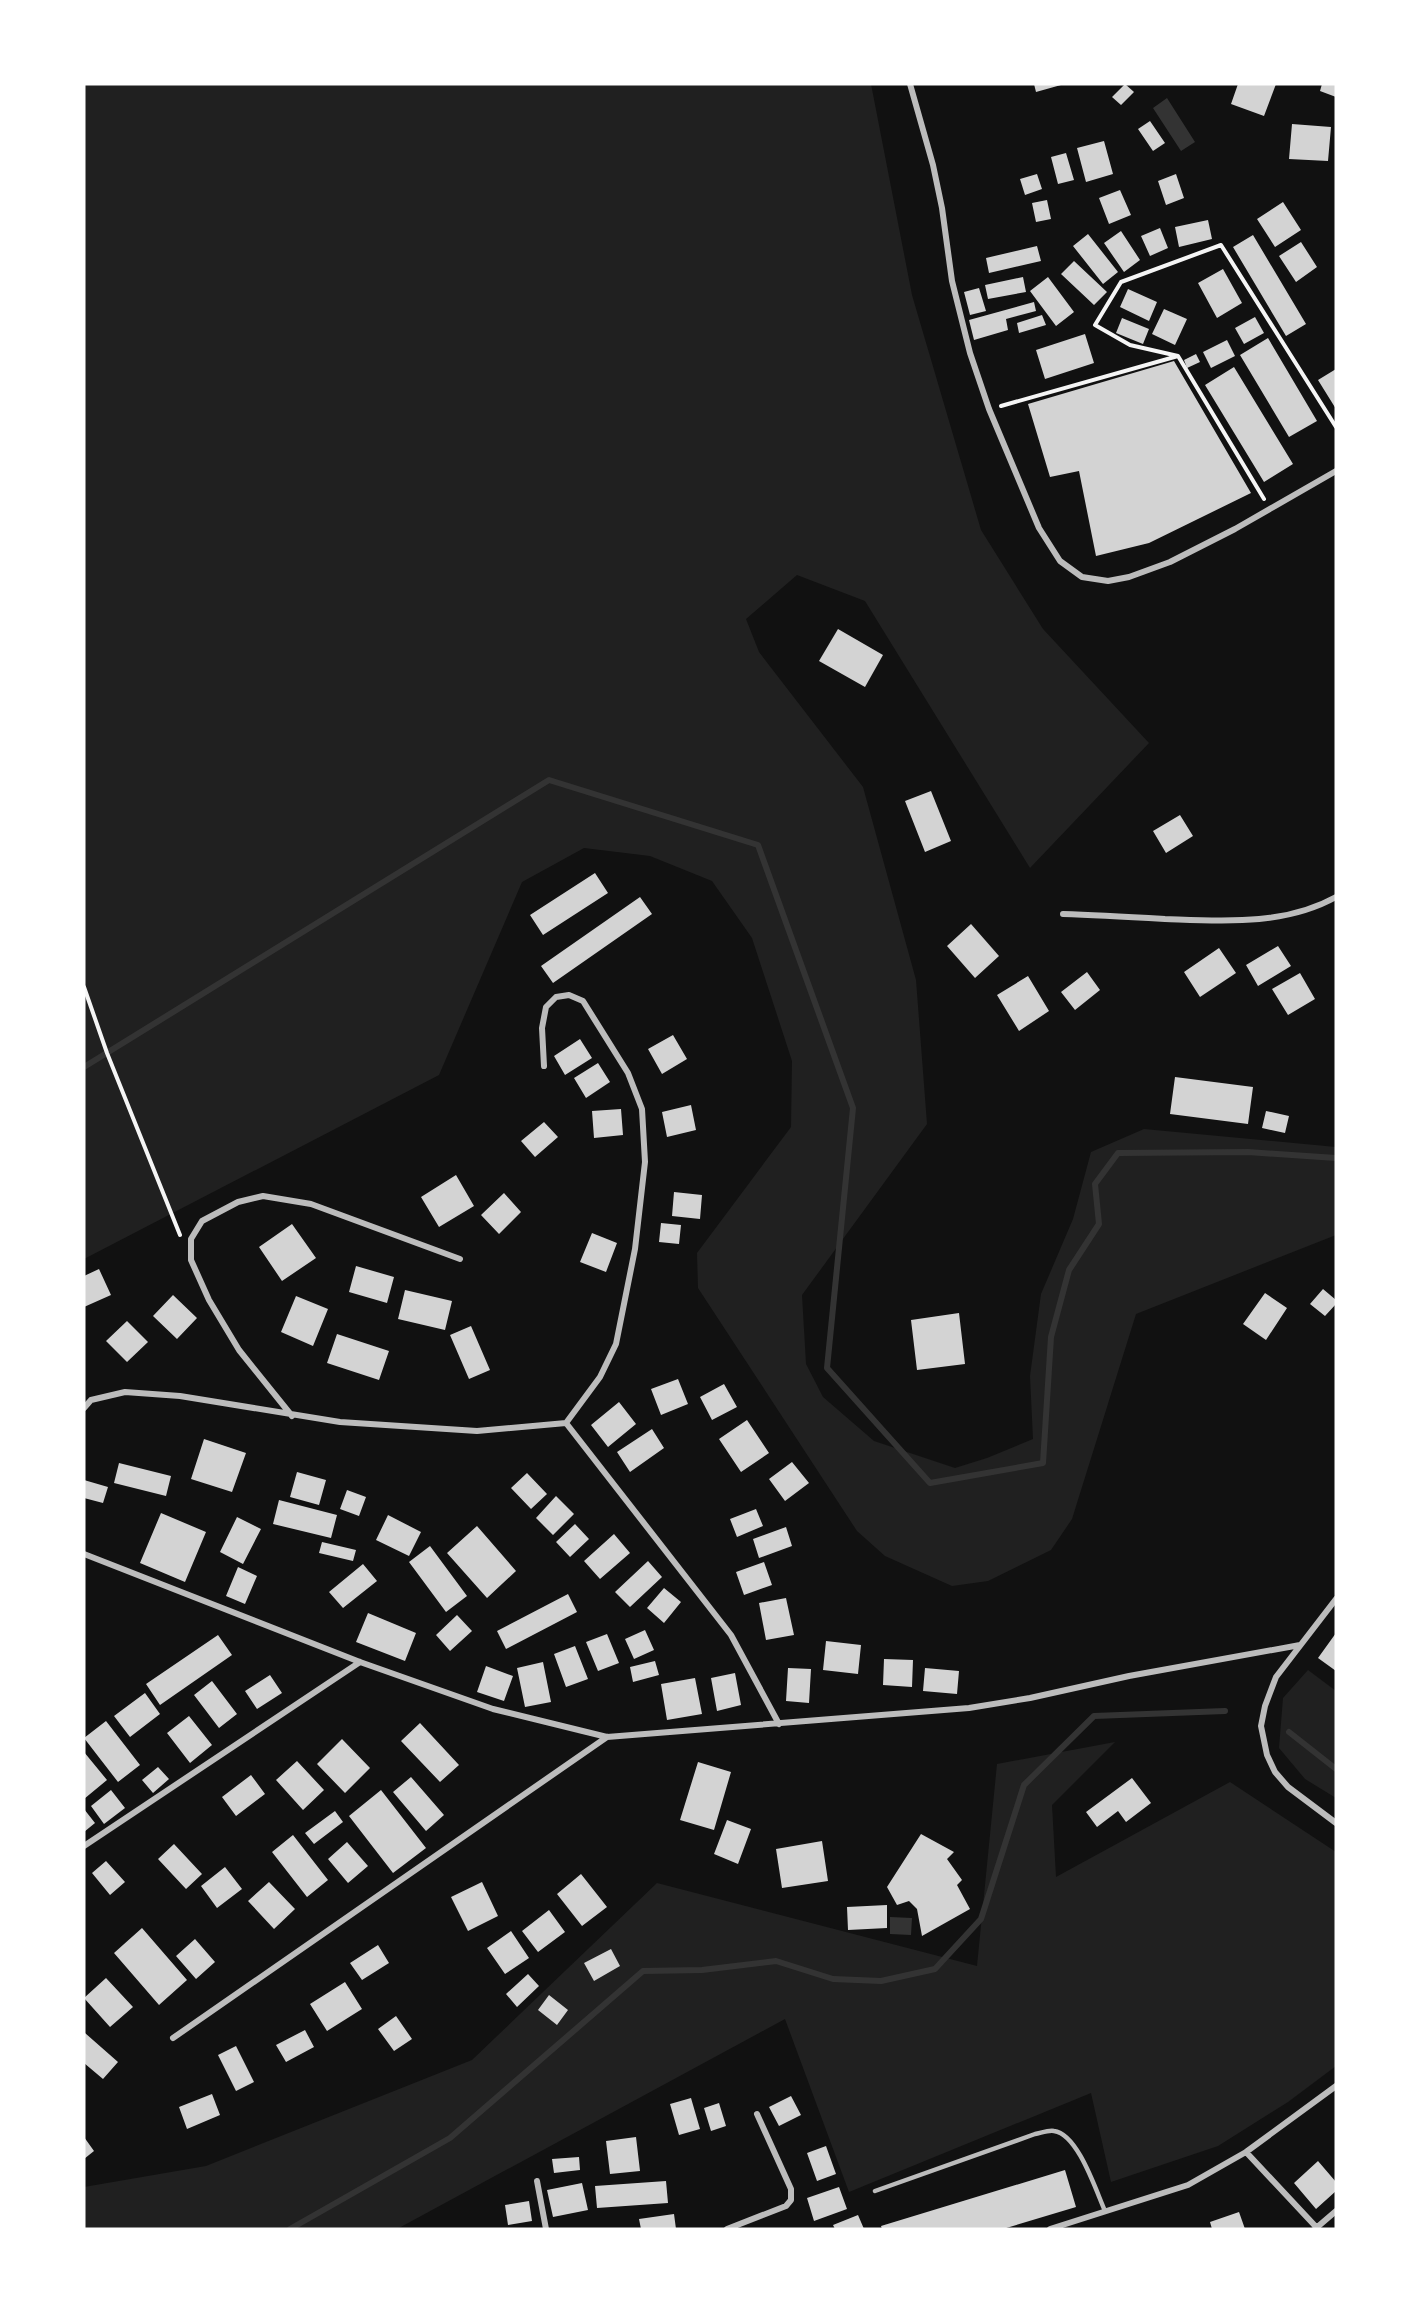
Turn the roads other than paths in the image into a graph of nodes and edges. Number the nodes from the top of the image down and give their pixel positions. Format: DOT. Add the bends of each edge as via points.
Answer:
graph roads {
  1 [pos="910,84"];
  2 [pos="1336,471"];
  3 [pos="1336,897"];
  4 [pos="1064,914"];
  5 [pos="543,1066"];
  6 [pos="460,1259"];
  7 [pos="84,1408"];
  8 [pos="293,1416"];
  9 [pos="566,1423"];
  10 [pos="84,1554"];
  11 [pos="1336,1599"];
  12 [pos="1299,1645"];
  13 [pos="360,1662"];
  14 [pos="778,1724"];
  15 [pos="608,1737"];
  16 [pos="1336,1823"];
  17 [pos="84,1846"];
  18 [pos="173,2038"];
  19 [pos="1336,2086"];
  20 [pos="757,2114"];
  21 [pos="1246,2152"];
  22 [pos="537,2181"];
  23 [pos="875,2191"];
  24 [pos="1106,2211"];
  25 [pos="1336,2211"];
  26 [pos="546,2229"];
  27 [pos="727,2229"];
  28 [pos="1050,2229"];
  29 [pos="1317,2229"];
  1 -- 2 [label="street" via="933,165 952,281 970,353 989,409 1040,528 1060,561 1082,577 1108,581 1129,577 1170,562"];
  3 -- 4 [label="street" via="1307,910 1260,919"];
  5 -- 9 [label="street" via="546,1006 556,997 569,995 583,1001 628,1073 642,1109 645,1162 616,1344 600,1377"];
  6 -- 8 [label="street" via="310,1204 263,1196 238,1202 202,1221 191,1239 191,1260 209,1300 239,1350"];
  7 -- 8 [label="street" via="91,1400 125,1392 180,1396"];
  8 -- 9 [label="street" via="477,1431"];
  9 -- 14 [label="street" via="731,1635"];
  10 -- 13 [label="street"];
  11 -- 12 [label="street"];
  12 -- 14 [label="street" via="969,1708"];
  12 -- 16 [label="street" via="1276,1677 1265,1706 1261,1726 1267,1755 1288,1787"];
  13 -- 15 [label="street" via="494,1709"];
  13 -- 17 [label="street"];
  14 -- 15 [label="street"];
  15 -- 18 [label="street"];
  19 -- 21 [label="street"];
  20 -- 27 [label="street" via="791,2189 791,2200 786,2206"];
  21 -- 24 [label="street" via="1188,2185"];
  21 -- 29 [label="street"];
  22 -- 26 [label="street"];
  23 -- 24 [label="lane" via="1053,2131 1068,2139 1079,2152"];
  24 -- 28 [label="street"];
  25 -- 29 [label="street"];
}
